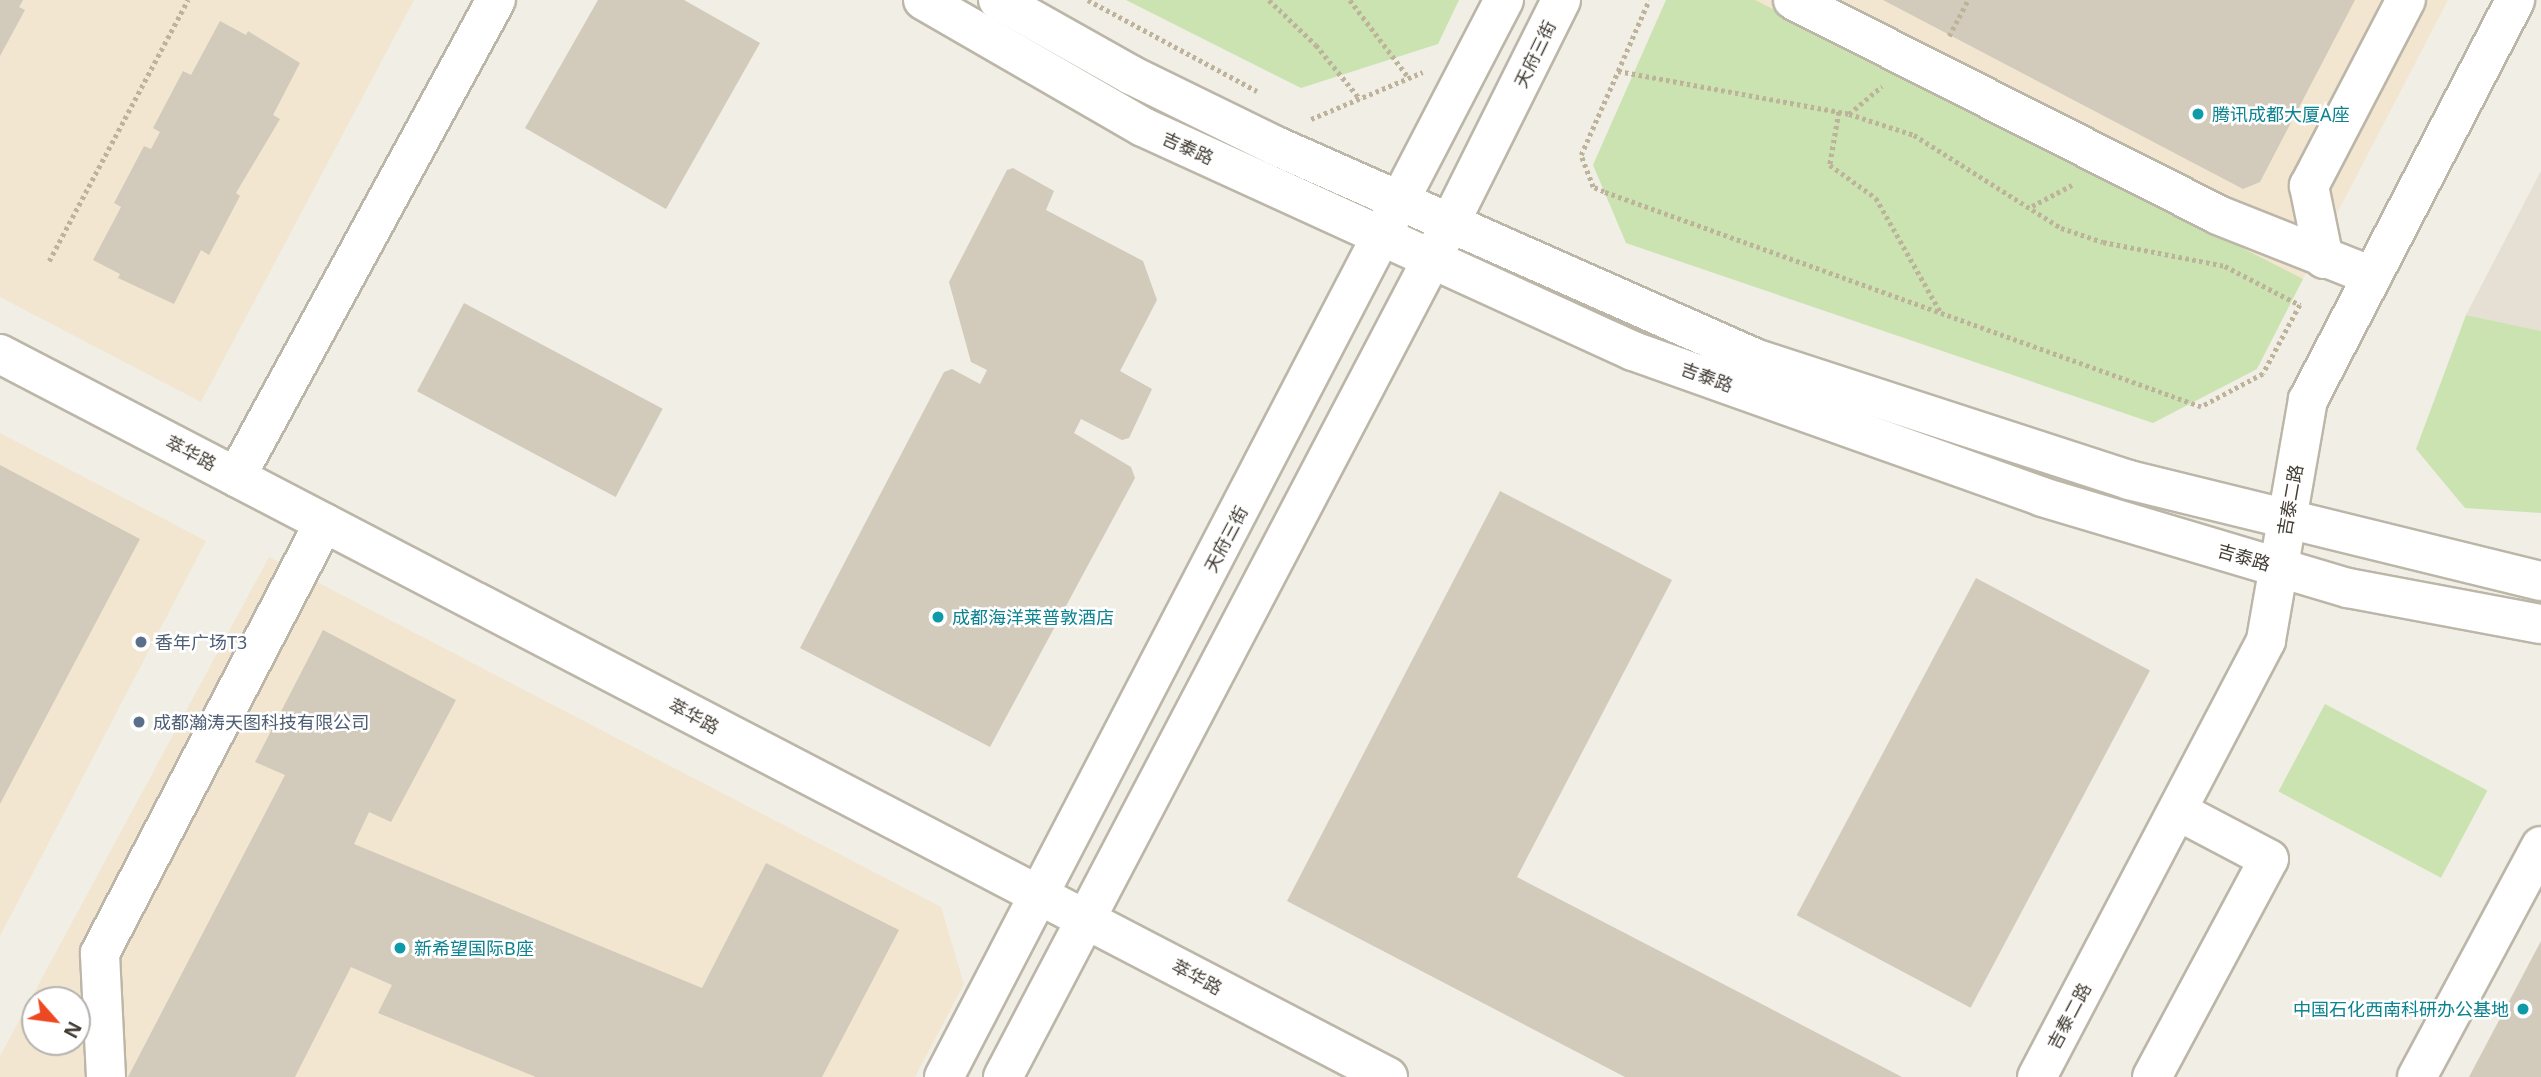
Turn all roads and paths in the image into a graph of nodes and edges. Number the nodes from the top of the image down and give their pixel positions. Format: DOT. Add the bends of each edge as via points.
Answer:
graph roads {
  1 [pos="188,0"];
  2 [pos="496,0"];
  3 [pos="922,0"];
  4 [pos="999,0"];
  5 [pos="1088,0"];
  6 [pos="1269,0"];
  7 [pos="1350,0"];
  8 [pos="1504,0"];
  9 [pos="1562,0"];
  10 [pos="1649,0"];
  11 [pos="1793,0"];
  12 [pos="2406,0"];
  13 [pos="2515,0"];
  14 [pos="1430,69"];
  15 [pos="1931,70"];
  16 [pos="1618,71"];
  17 [pos="1409,78"];
  18 [pos="1264,94"];
  19 [pos="1360,99"];
  20 [pos="1839,112"];
  21 [pos="1299,113"];
  22 [pos="1849,114"];
  23 [pos="2084,179"];
  24 [pos="1404,199"];
  25 [pos="2032,206"];
  26 [pos="1450,221"];
  27 [pos="1384,237"];
  28 [pos="1432,259"];
  29 [pos="2324,259"];
  30 [pos="49,261"];
  31 [pos="2372,276"];
  32 [pos="1941,313"];
  33 [pos="0,354"];
  34 [pos="236,477"];
  35 [pos="2286,518"];
  36 [pos="324,523"];
  37 [pos="2278,568"];
  38 [pos="2541,581"];
  39 [pos="2541,624"];
  40 [pos="2178,811"];
  41 [pos="2541,846"];
  42 [pos="1039,896"];
  43 [pos="1086,919"];
  44 [pos="106,1077"];
  45 [pos="944,1077"];
  46 [pos="1003,1077"];
  47 [pos="1388,1077"];
  48 [pos="2037,1077"];
  49 [pos="2152,1077"];
  50 [pos="2417,1077"];
  1 -- 30 [label="path"];
  2 -- 34 [label="street"];
  3 -- 27 [label="street, 吉泰路" via="1143,127"];
  4 -- 24 [label="street, 吉泰路" via="1144,81 1276,146"];
  5 -- 18 [label="path"];
  6 -- 19 [label="path" via="1316,45"];
  7 -- 17 [label="path"];
  8 -- 24 [label="street, 天府三街"];
  9 -- 26 [label="street, 天府三街"];
  10 -- 16 [label="path"];
  11 -- 15 [label="street"];
  12 -- 29 [label="street" via="2309,186"];
  13 -- 31 [label="street, 吉泰二路"];
  14 -- 17 [label="path"];
  15 -- 22 [label="path" via="1897,72"];
  15 -- 29 [label="street" via="2218,215"];
  16 -- 20 [label="path"];
  16 -- 32 [label="path" via="1581,155 1593,187"];
  17 -- 19 [label="path"];
  19 -- 21 [label="path" via="1311,119"];
  20 -- 22 [label="path"];
  20 -- 32 [label="path" via="1830,165 1876,198"];
  22 -- 25 [label="path" via="1914,135"];
  23 -- 25 [label="path"];
  24 -- 26 [label="street, 吉泰路"];
  24 -- 27 [label="street, 天府三街"];
  25 -- 32 [label="path" via="2061,228 2102,242 2225,266 2300,305 2263,374 2201,407"];
  26 -- 28 [label="street, 天府三街"];
  26 -- 35 [label="street, 吉泰路" via="1757,359 2129,480"];
  27 -- 28 [label="street, 吉泰路"];
  27 -- 42 [label="street, 天府三街"];
  28 -- 37 [label="street, 吉泰路" via="1633,351 2042,498"];
  28 -- 43 [label="street, 天府三街"];
  29 -- 31 [label="street"];
  31 -- 35 [label="street, 吉泰二路" via="2308,400"];
  33 -- 34 [label="street, 萃华路"];
  34 -- 36 [label="street, 萃华路"];
  35 -- 37 [label="street, 吉泰二路"];
  35 -- 38 [label="street, 吉泰路"];
  36 -- 42 [label="street, 萃华路"];
  36 -- 44 [label="street" via="100,953"];
  37 -- 39 [label="street, 吉泰路" via="2348,588"];
  37 -- 40 [label="street, 吉泰二路" via="2266,640"];
  40 -- 48 [label="street, 吉泰二路"];
  40 -- 49 [label="street" via="2269,859"];
  41 -- 50 [label="street"];
  42 -- 43 [label="street, 萃华路"];
  42 -- 45 [label="street, 天府三街"];
  43 -- 46 [label="street, 天府三街"];
  43 -- 47 [label="street, 萃华路"];
}
